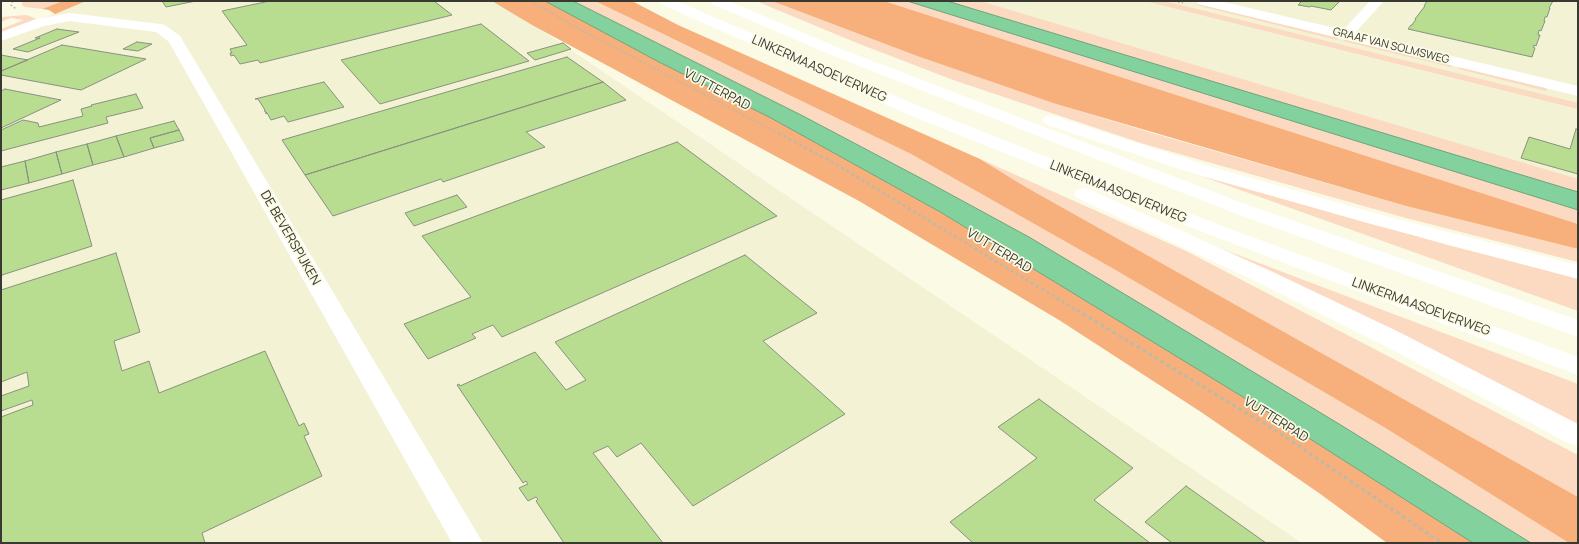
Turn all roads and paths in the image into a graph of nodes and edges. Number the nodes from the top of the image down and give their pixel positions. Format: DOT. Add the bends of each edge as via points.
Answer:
graph roads {
  1 [pos="532,1"];
  2 [pos="666,1"];
  3 [pos="717,1"];
  4 [pos="1203,1"];
  5 [pos="1377,1"];
  6 [pos="1346,35"];
  7 [pos="1,37"];
  8 [pos="839,53"];
  9 [pos="1578,91"];
  10 [pos="922,114"];
  11 [pos="1578,272"];
  12 [pos="1578,329"];
  13 [pos="1578,366"];
  14 [pos="1578,436"];
  15 [pos="468,543"];
  16 [pos="1442,543"];
  1 -- 16 [label="path, VUTTERPAD" via="579,29 834,163 1281,434"];
  2 -- 10 [label="main road, LINKERMAASOEVERWEG"];
  3 -- 8 [label="main road, LINKERMAASOEVERWEG"];
  4 -- 6 [label="main road, GRAAF VAN SOLMSWEG"];
  5 -- 6 [label="main road"];
  6 -- 9 [label="main road, GRAAF VAN SOLMSWEG"];
  7 -- 15 [label="main road, DE BEVERSPIJKEN" via="41,22 83,18 160,28 174,39"];
  8 -- 11 [label="main road" via="904,69 1054,122 1205,170 1378,220"];
  8 -- 12 [label="main road, LINKERMAASOEVERWEG" via="1241,209"];
  10 -- 13 [label="main road, LINKERMAASOEVERWEG" via="1215,230"];
  10 -- 14 [label="main road" via="986,151 1136,217 1376,331"];
}
